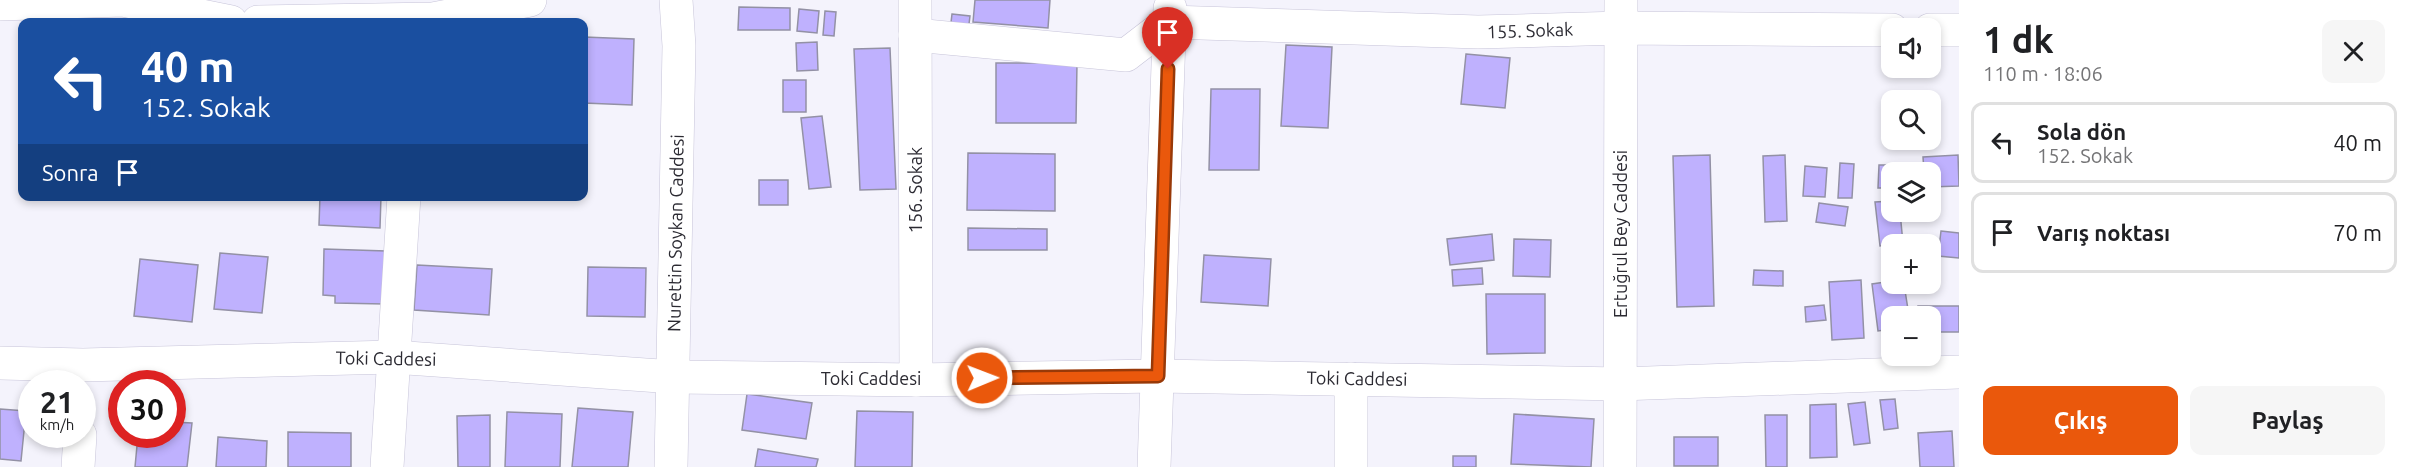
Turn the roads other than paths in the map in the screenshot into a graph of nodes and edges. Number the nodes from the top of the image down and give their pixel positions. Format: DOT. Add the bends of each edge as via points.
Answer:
graph roads {
  1 [pos="123,0"];
  2 [pos="530,0"];
  3 [pos="676,0"];
  4 [pos="915,0"];
  5 [pos="0,4"];
  6 [pos="1170,11"];
  7 [pos="1621,14"];
  8 [pos="211,18"];
  9 [pos="447,18"];
  10 [pos="1881,29"];
  11 [pos="1941,30"];
  12 [pos="1959,30"];
  13 [pos="915,35"];
  14 [pos="404,201"];
  15 [pos="393,357"];
  16 [pos="0,363"];
  17 [pos="48,370"];
  18 [pos="1959,372"];
  19 [pos="96,374"];
  20 [pos="1158,376"];
  21 [pos="674,377"];
  22 [pos="1351,379"];
  23 [pos="916,380"];
  24 [pos="1620,384"];
  25 [pos="79,448"];
  26 [pos="78,467"];
  27 [pos="387,467"];
  28 [pos="671,467"];
  29 [pos="1154,467"];
  30 [pos="1351,467"];
  31 [pos="1620,467"];
  1 -- 5 [label="street"];
  1 -- 8 [label="street"];
  2 -- 9 [label="street"];
  3 -- 21 [label="street, Nurettin Soykan Caddesi" via="679,46"];
  4 -- 13 [label="street, 156. Sokak"];
  6 -- 7 [label="street, 155. Sokak" via="1478,32"];
  6 -- 13 [label="street" via="1126,55"];
  6 -- 20 [label="street"];
  7 -- 10 [label="street, 155. Sokak"];
  7 -- 24 [label="street, Ertuğrul Bey Caddesi"];
  11 -- 12 [label="street"];
  13 -- 23 [label="street, 156. Sokak"];
  14 -- 15 [label="street"];
  15 -- 19 [label="street, Toki Caddesi"];
  15 -- 21 [label="street, Toki Caddesi"];
  15 -- 27 [label="street"];
  16 -- 17 [label="street, Toki Caddesi"];
  18 -- 24 [label="street, Toki Caddesi"];
  20 -- 22 [label="street, Toki Caddesi"];
  20 -- 23 [label="street, Toki Caddesi"];
  20 -- 29 [label="street"];
  21 -- 23 [label="street, Toki Caddesi"];
  21 -- 28 [label="street, Nurettin Soykan Caddesi"];
  22 -- 24 [label="street, Toki Caddesi"];
  22 -- 30 [label="street"];
  24 -- 31 [label="street, Ertuğrul Bey Caddesi"];
  25 -- 26 [label="street"];
}
